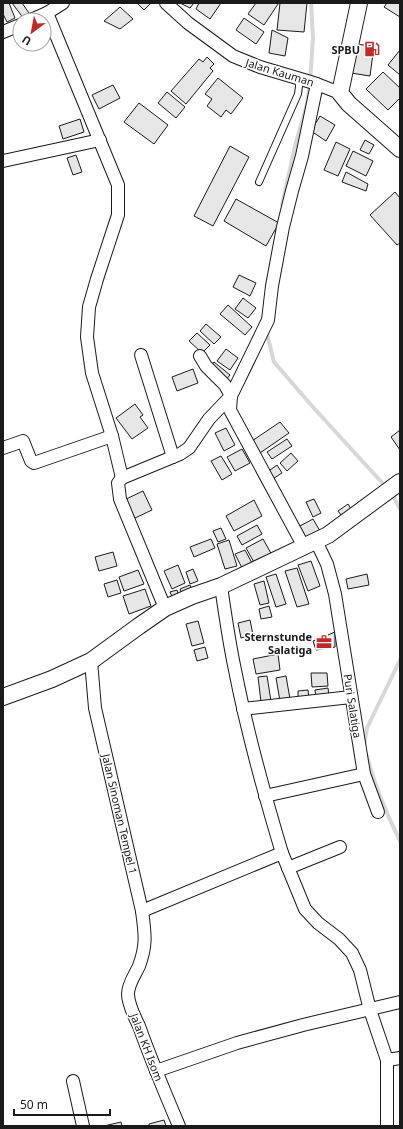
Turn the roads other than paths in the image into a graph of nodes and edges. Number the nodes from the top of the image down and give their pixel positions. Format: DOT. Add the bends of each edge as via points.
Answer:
graph roads {
  1 [pos="63,3"];
  2 [pos="166,3"];
  3 [pos="359,3"];
  4 [pos="48,12"];
  5 [pos="52,27"];
  6 [pos="308,81"];
  7 [pos="340,93"];
  8 [pos="100,140"];
  9 [pos="398,145"];
  10 [pos="3,161"];
  11 [pos="259,182"];
  12 [pos="141,354"];
  13 [pos="200,356"];
  14 [pos="231,396"];
  15 [pos="112,436"];
  16 [pos="3,448"];
  17 [pos="172,457"];
  18 [pos="122,478"];
  19 [pos="397,485"];
  20 [pos="310,544"];
  21 [pos="221,586"];
  22 [pos="165,608"];
  23 [pos="91,661"];
  24 [pos="3,697"];
  25 [pos="351,697"];
  26 [pos="243,709"];
  27 [pos="364,774"];
  28 [pos="265,796"];
  29 [pos="378,812"];
  30 [pos="340,847"];
  31 [pos="282,853"];
  32 [pos="288,868"];
  33 [pos="142,911"];
  34 [pos="139,966"];
  35 [pos="400,1002"];
  36 [pos="370,1010"];
  37 [pos="400,1058"];
  38 [pos="387,1060"];
  39 [pos="156,1071"];
  40 [pos="73,1081"];
  41 [pos="83,1126"];
  42 [pos="179,1126"];
  43 [pos="387,1126"];
  1 -- 4 [label="street"];
  2 -- 6 [label="street, Jalan Kauman" via="188,23 233,56"];
  3 -- 7 [label="street"];
  5 -- 8 [label="street"];
  6 -- 7 [label="street, Jalan Kauman"];
  6 -- 11 [label="lane" via="299,86 298,94"];
  6 -- 14 [label="street" via="307,133 284,227 265,325"];
  7 -- 9 [label="street"];
  8 -- 10 [label="street"];
  8 -- 15 [label="street" via="118,184 118,215 89,307 87,337 92,373"];
  12 -- 17 [label="street"];
  13 -- 14 [label="street"];
  14 -- 17 [label="street" via="209,419 188,448"];
  14 -- 20 [label="street, Puri Salatiga" via="230,410"];
  15 -- 16 [label="street" via="34,463 23,441"];
  15 -- 18 [label="street"];
  17 -- 18 [label="street"];
  18 -- 22 [label="street" via="118,482 120,499"];
  19 -- 20 [label="street" via="328,535"];
  20 -- 21 [label="street"];
  20 -- 25 [label="street, Puri Salatiga" via="332,578"];
  21 -- 22 [label="street"];
  21 -- 26 [label="street"];
  22 -- 23 [label="street"];
  23 -- 24 [label="street"];
  23 -- 33 [label="street, Jalan Sinoman Tempel 1" via="95,708"];
  25 -- 26 [label="street"];
  25 -- 27 [label="street, Puri Salatiga"];
  26 -- 28 [label="street"];
  27 -- 28 [label="street"];
  27 -- 29 [label="street, Puri Salatiga"];
  28 -- 31 [label="street"];
  30 -- 32 [label="street"];
  31 -- 32 [label="street"];
  31 -- 33 [label="street"];
  32 -- 36 [label="street" via="305,909 352,953 360,970"];
  33 -- 34 [label="street, Jalan Sinoman Tempel 1" via="146,938"];
  34 -- 39 [label="street, Jalan KH Isom" via="128,994"];
  35 -- 36 [label="street"];
  36 -- 38 [label="street"];
  36 -- 39 [label="street" via="237,1043"];
  37 -- 38 [label="street"];
  38 -- 43 [label="street"];
  39 -- 42 [label="street, Jalan KH Isom"];
  40 -- 41 [label="street"];
}
